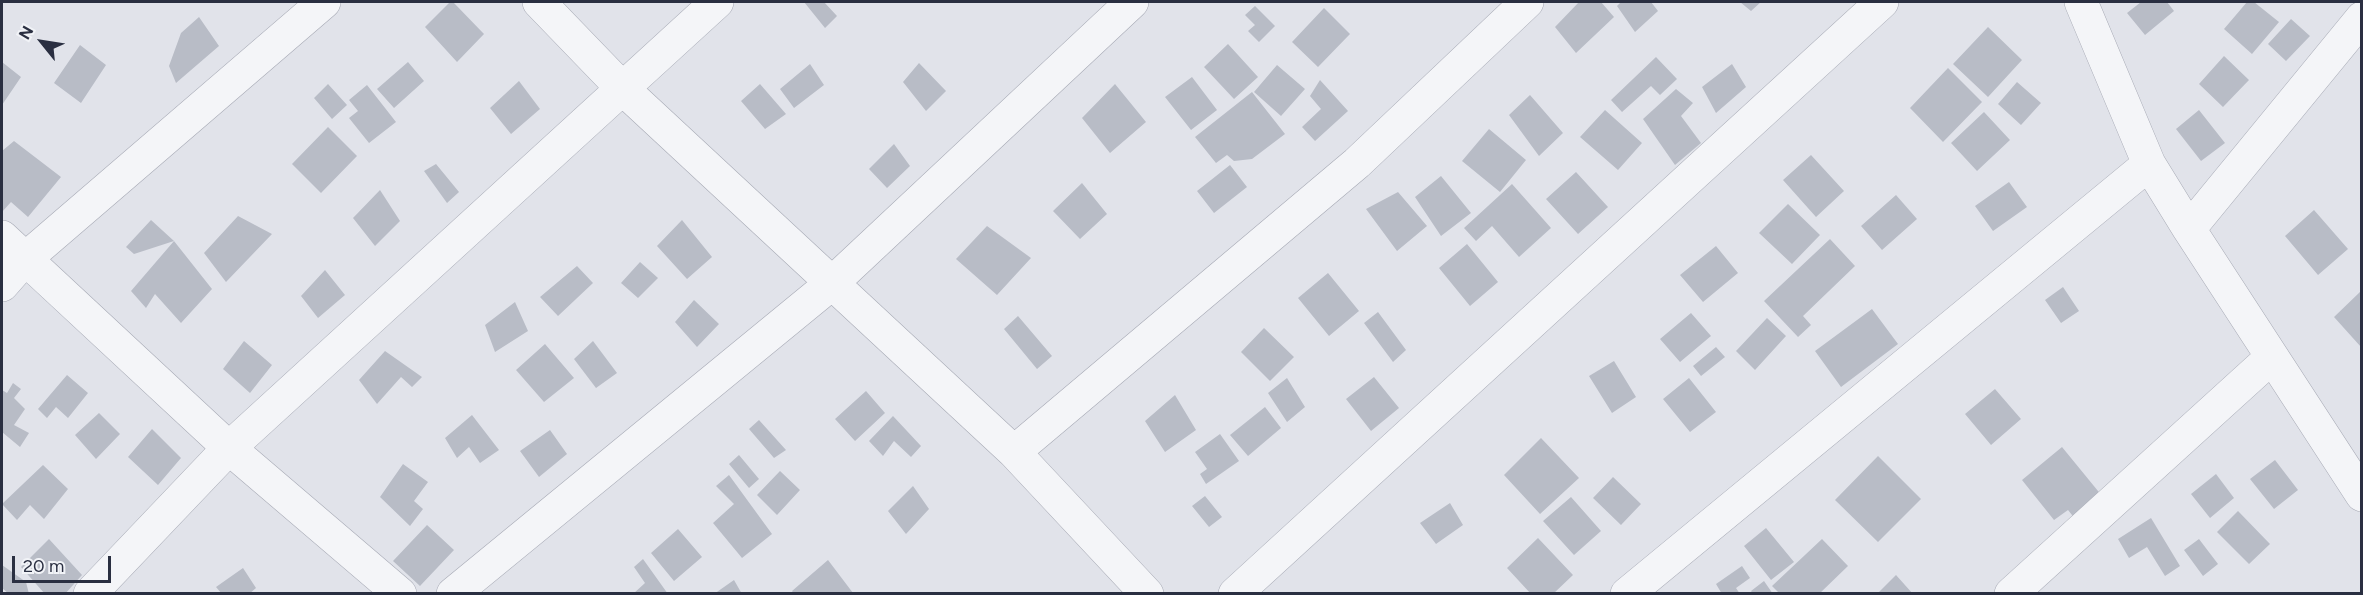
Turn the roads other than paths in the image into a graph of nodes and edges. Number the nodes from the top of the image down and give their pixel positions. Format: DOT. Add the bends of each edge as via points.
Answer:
graph roads {
  1 [pos="324,2"];
  2 [pos="538,2"];
  3 [pos="717,2"];
  4 [pos="1132,2"];
  5 [pos="1527,2"];
  6 [pos="1882,2"];
  7 [pos="2081,2"];
  8 [pos="2361,18"];
  9 [pos="622,88"];
  10 [pos="2149,164"];
  11 [pos="2189,229"];
  12 [pos="13,249"];
  13 [pos="831,284"];
  14 [pos="2,285"];
  15 [pos="2272,357"];
  16 [pos="229,448"];
  17 [pos="1014,452"];
  18 [pos="2358,477"];
  19 [pos="90,594"];
  20 [pos="400,594"];
  21 [pos="453,594"];
  22 [pos="1147,594"];
  23 [pos="1235,594"];
  24 [pos="1628,594"];
  25 [pos="2011,594"];
  1 -- 12 [label="street"];
  2 -- 9 [label="street"];
  3 -- 9 [label="street"];
  4 -- 13 [label="street"];
  5 -- 17 [label="street" via="1357,163"];
  6 -- 23 [label="street"];
  7 -- 10 [label="street"];
  8 -- 11 [label="street"];
  9 -- 13 [label="street"];
  9 -- 16 [label="street"];
  10 -- 11 [label="street"];
  10 -- 24 [label="street"];
  11 -- 15 [label="street"];
  12 -- 14 [label="street"];
  12 -- 16 [label="street"];
  13 -- 17 [label="street"];
  13 -- 21 [label="street"];
  15 -- 18 [label="street"];
  15 -- 25 [label="street"];
  16 -- 19 [label="street"];
  16 -- 20 [label="street"];
  17 -- 22 [label="street"];
}
